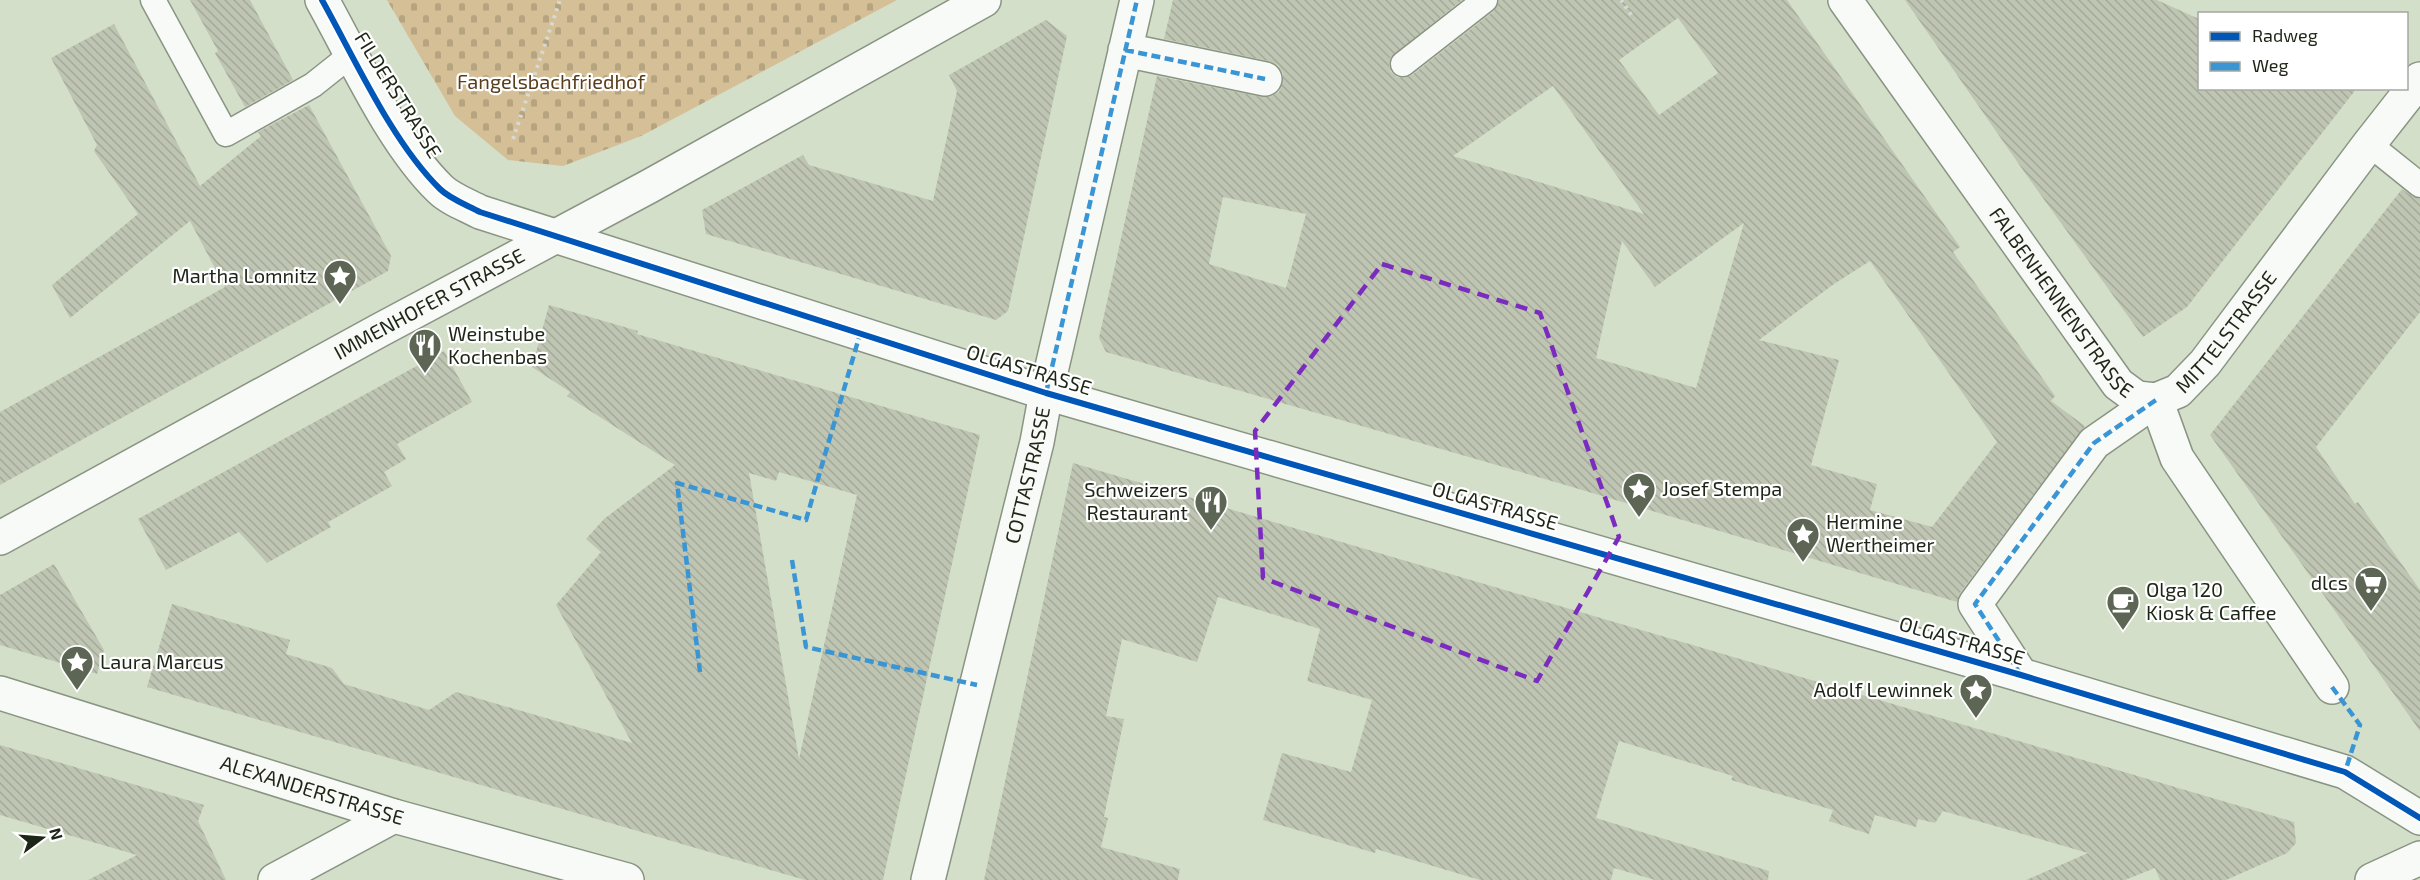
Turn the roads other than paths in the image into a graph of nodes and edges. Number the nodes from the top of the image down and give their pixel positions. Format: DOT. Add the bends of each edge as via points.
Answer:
graph roads {
  1 [pos="153,0"];
  2 [pos="322,0"];
  3 [pos="984,0"];
  4 [pos="1137,0"];
  5 [pos="1485,0"];
  6 [pos="1845,0"];
  7 [pos="1125,50"];
  8 [pos="352,54"];
  9 [pos="1403,63"];
  10 [pos="1265,79"];
  11 [pos="2420,80"];
  12 [pos="2369,144"];
  13 [pos="2420,185"];
  14 [pos="555,236"];
  15 [pos="1046,393"];
  16 [pos="2156,400"];
  17 [pos="0,538"];
  18 [pos="2021,675"];
  19 [pos="2332,687"];
  20 [pos="0,693"];
  21 [pos="394,816"];
  22 [pos="2420,818"];
  23 [pos="2420,858"];
  24 [pos="275,880"];
  25 [pos="627,880"];
  26 [pos="928,880"];
  27 [pos="2372,880"];
  1 -- 8 [label="lane" via="226,134 313,85"];
  2 -- 8 [label="street, FILDERSTRASSE"];
  3 -- 14 [label="street, IMMENHOFER STRASSE"];
  4 -- 7 [label="street, COTTASTRASSE"];
  5 -- 9 [label="lane"];
  6 -- 16 [label="street, FALBENHENNENSTRASSE" via="2118,384 2137,398"];
  7 -- 10 [label="street"];
  7 -- 15 [label="street, COTTASTRASSE"];
  8 -- 14 [label="street, FILDERSTRASSE" via="412,156 441,190 480,212"];
  11 -- 12 [label="street, MITTELSTRASSE"];
  12 -- 13 [label="lane"];
  12 -- 16 [label="street, MITTELSTRASSE" via="2205,363 2178,391"];
  14 -- 15 [label="street, OLGASTRASSE"];
  14 -- 17 [label="street, IMMENHOFER STRASSE"];
  15 -- 18 [label="street, OLGASTRASSE"];
  15 -- 26 [label="street, COTTASTRASSE"];
  16 -- 18 [label="street, MITTELSTRASSE" via="2094,443 1975,604"];
  16 -- 19 [label="street, FALBENHENNENSTRASSE" via="2177,458"];
  18 -- 22 [label="street, OLGASTRASSE" via="2345,772"];
  20 -- 21 [label="street, ALEXANDERSTRASSE"];
  21 -- 24 [label="street"];
  21 -- 25 [label="street, ALEXANDERSTRASSE"];
  23 -- 27 [label="street"];
}
